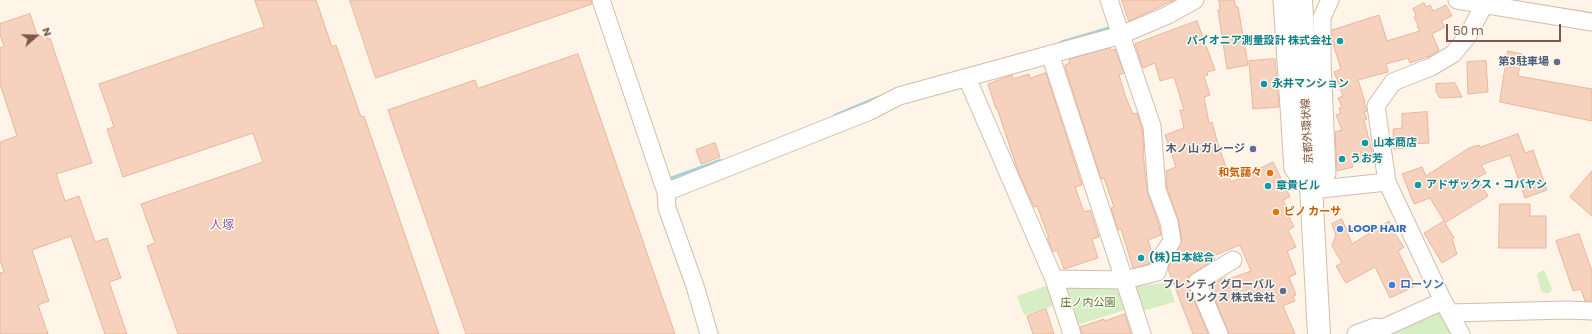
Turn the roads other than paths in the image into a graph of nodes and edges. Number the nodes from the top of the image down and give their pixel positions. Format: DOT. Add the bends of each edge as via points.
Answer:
graph roads {
  1 [pos="601,0"];
  2 [pos="1109,0"];
  3 [pos="1195,0"];
  4 [pos="1282,0"];
  5 [pos="1300,0"];
  6 [pos="1330,0"];
  7 [pos="1457,0"];
  8 [pos="1484,5"];
  9 [pos="1592,22"];
  10 [pos="1121,35"];
  11 [pos="1050,54"];
  12 [pos="967,78"];
  13 [pos="1387,182"];
  14 [pos="1311,190"];
  15 [pos="666,192"];
  16 [pos="1234,260"];
  17 [pos="1054,279"];
  18 [pos="1125,280"];
  19 [pos="1447,307"];
  20 [pos="1592,311"];
  21 [pos="709,334"];
  22 [pos="1072,334"];
  23 [pos="1142,334"];
  24 [pos="1219,334"];
  25 [pos="1319,334"];
  26 [pos="1356,334"];
  27 [pos="1461,334"];
  1 -- 15 [label="street"];
  2 -- 10 [label="street"];
  3 -- 10 [label="street" via="1168,15"];
  4 -- 14 [label="street" via="1292,169"];
  5 -- 14 [label="main road, 京都外環状線"];
  6 -- 14 [label="street" via="1322,17 1327,174"];
  7 -- 8 [label="street"];
  8 -- 9 [label="street"];
  8 -- 13 [label="street" via="1467,37 1453,54 1431,68 1393,82 1376,106"];
  10 -- 11 [label="street"];
  10 -- 18 [label="street" via="1152,126 1158,190 1169,222 1172,241 1162,256 1157,272"];
  11 -- 12 [label="street"];
  11 -- 18 [label="street"];
  12 -- 15 [label="street" via="899,96 870,111"];
  12 -- 17 [label="street"];
  13 -- 14 [label="street"];
  13 -- 19 [label="street"];
  14 -- 25 [label="main road, 京都外環状線"];
  15 -- 21 [label="street" via="667,208"];
  16 -- 24 [label="street" via="1197,282"];
  17 -- 18 [label="street"];
  17 -- 22 [label="street"];
  18 -- 23 [label="street"];
  19 -- 20 [label="street"];
  19 -- 26 [label="street"];
  19 -- 27 [label="street"];
}
